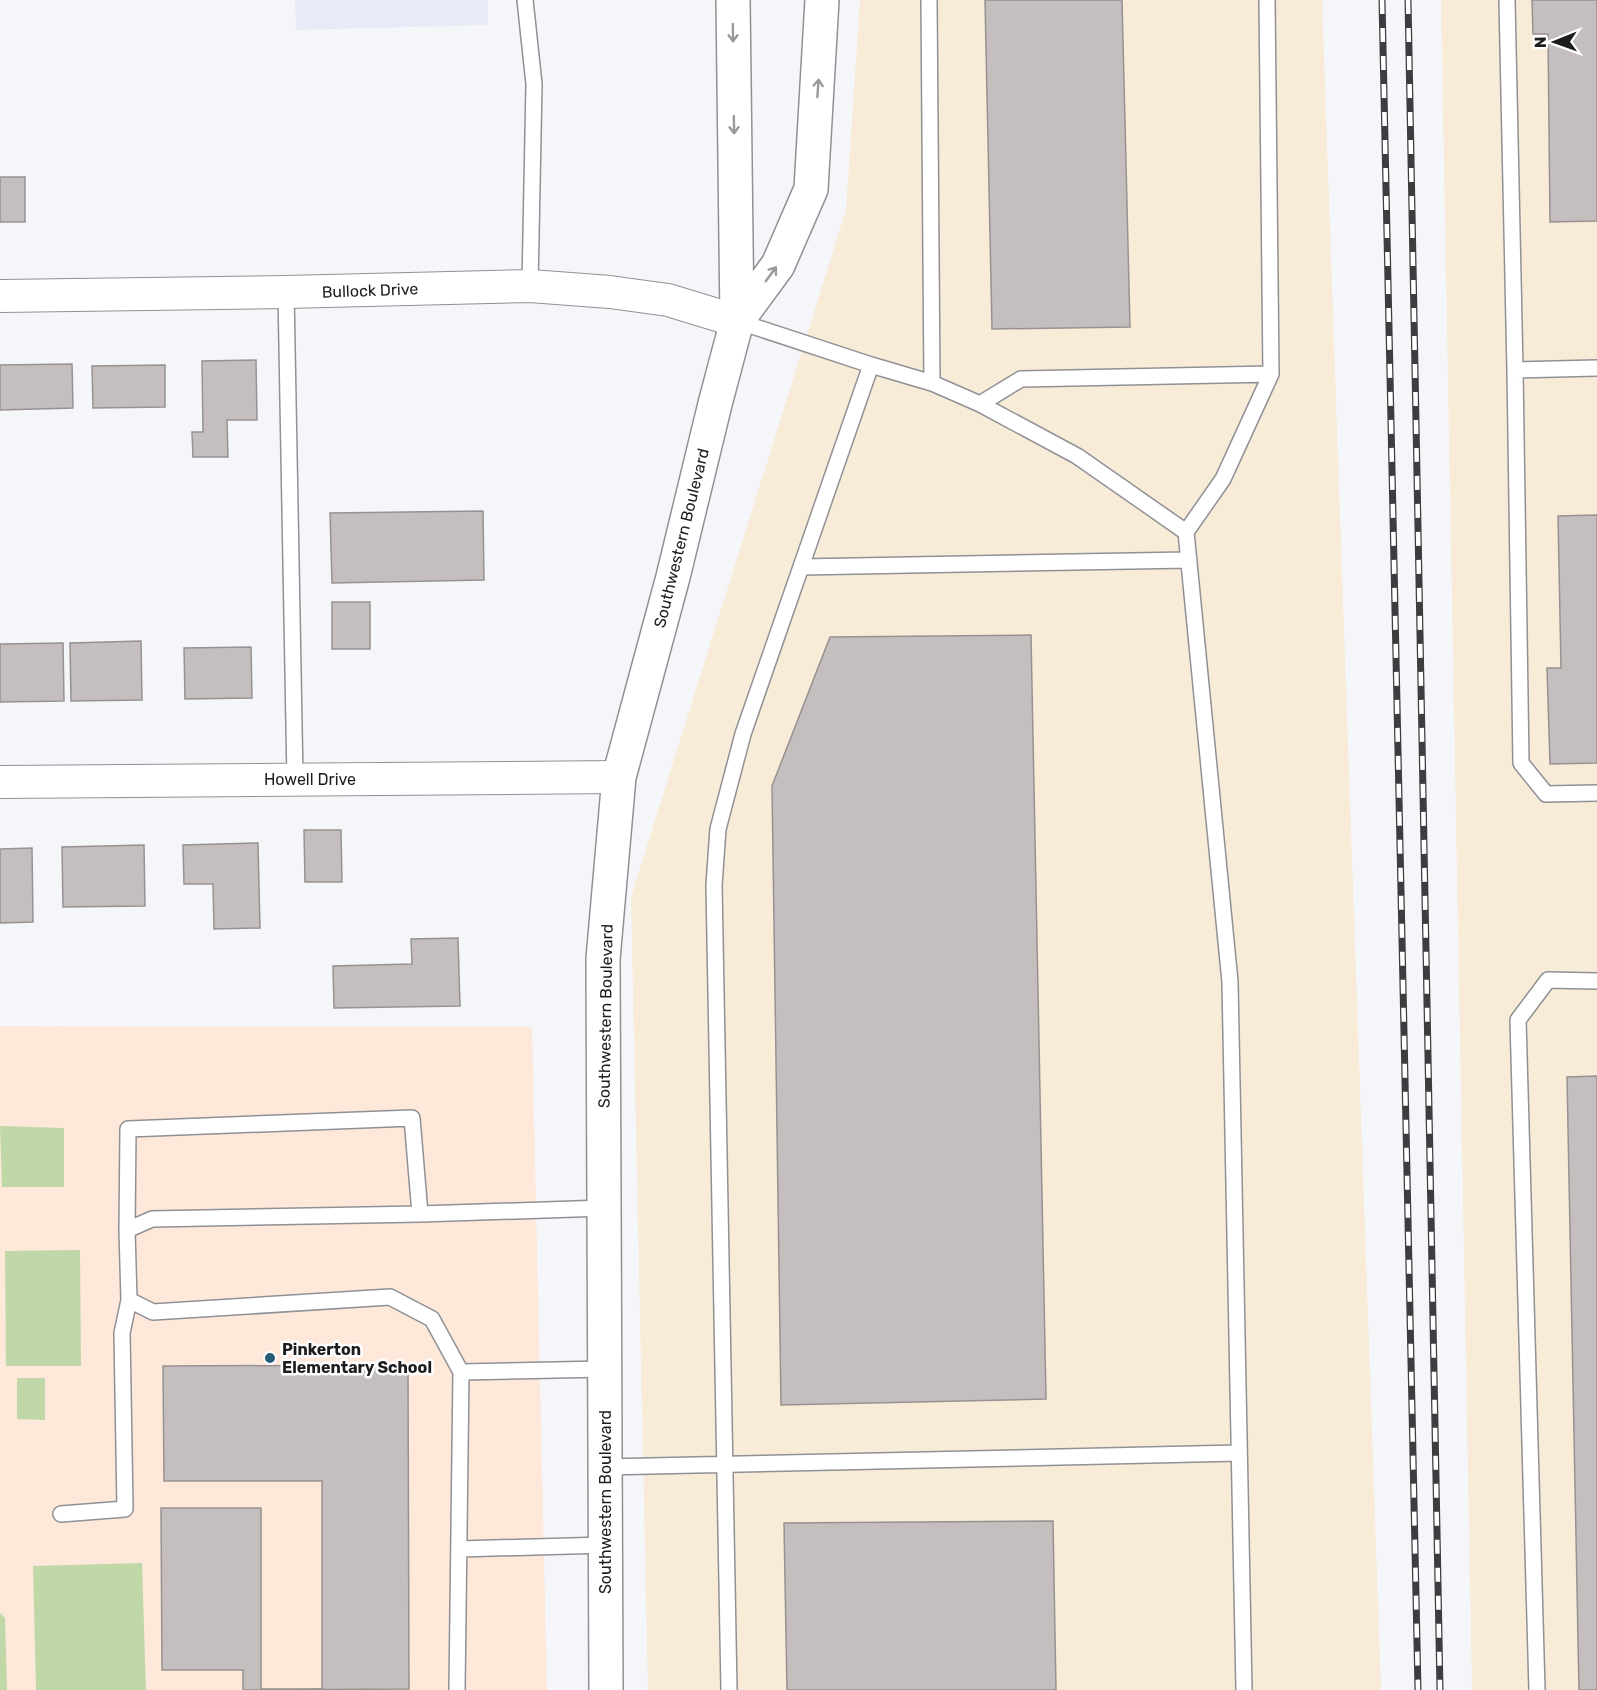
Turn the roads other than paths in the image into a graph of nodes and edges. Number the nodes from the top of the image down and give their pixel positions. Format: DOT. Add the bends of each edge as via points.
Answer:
graph roads {
  1 [pos="525,0"];
  2 [pos="733,0"];
  3 [pos="822,0"];
  4 [pos="929,0"];
  5 [pos="1267,0"];
  6 [pos="1507,0"];
  7 [pos="530,286"];
  8 [pos="286,292"];
  9 [pos="0,296"];
  10 [pos="737,321"];
  11 [pos="871,365"];
  12 [pos="1597,368"];
  13 [pos="1515,370"];
  14 [pos="1271,374"];
  15 [pos="932,382"];
  16 [pos="980,404"];
  17 [pos="1186,532"];
  18 [pos="1189,560"];
  19 [pos="801,567"];
  20 [pos="619,777"];
  21 [pos="295,779"];
  22 [pos="0,782"];
  23 [pos="1597,793"];
  24 [pos="1597,981"];
  25 [pos="604,1208"];
  26 [pos="420,1214"];
  27 [pos="127,1230"];
  28 [pos="129,1300"];
  29 [pos="604,1369"];
  30 [pos="461,1372"];
  31 [pos="1239,1453"];
  32 [pos="725,1464"];
  33 [pos="605,1467"];
  34 [pos="61,1514"];
  35 [pos="606,1545"];
  36 [pos="459,1550"];
  37 [pos="457,1690"];
  38 [pos="606,1690"];
  39 [pos="729,1690"];
  40 [pos="1244,1690"];
  41 [pos="1537,1690"];
  1 -- 7 [label="lane" via="534,84"];
  2 -- 10 [label="street, Southwestern Boulevard, one-way"];
  10 -- 3 [label="street, Southwestern Boulevard, one-way" via="778,265 811,189"];
  4 -- 15 [label="lane"];
  5 -- 14 [label="lane"];
  6 -- 13 [label="lane"];
  7 -- 8 [label="street, Bullock Drive"];
  7 -- 10 [label="street, Bullock Drive" via="668,300"];
  8 -- 9 [label="street, Bullock Drive"];
  8 -- 21 [label="lane"];
  10 -- 11 [label="lane"];
  10 -- 20 [label="street, Southwestern Boulevard"];
  11 -- 15 [label="lane"];
  11 -- 19 [label="lane"];
  12 -- 13 [label="lane"];
  13 -- 23 [label="lane" via="1521,763 1546,794"];
  14 -- 16 [label="lane" via="1020,379"];
  14 -- 17 [label="lane" via="1223,479"];
  15 -- 16 [label="lane"];
  16 -- 17 [label="lane" via="1077,456"];
  17 -- 18 [label="lane"];
  18 -- 19 [label="lane"];
  18 -- 31 [label="lane" via="1230,982"];
  19 -- 32 [label="lane" via="743,734 718,829 714,885"];
  20 -- 21 [label="street, Howell Drive"];
  20 -- 25 [label="street, Southwestern Boulevard" via="603,959"];
  21 -- 22 [label="street, Howell Drive"];
  24 -- 41 [label="lane" via="1548,980 1518,1020"];
  25 -- 26 [label="lane"];
  25 -- 29 [label="street, Southwestern Boulevard"];
  26 -- 27 [label="lane" via="152,1219"];
  26 -- 27 [label="lane" via="412,1118 128,1129"];
  27 -- 28 [label="lane"];
  28 -- 30 [label="lane" via="153,1312 390,1297 432,1319"];
  28 -- 34 [label="lane" via="122,1333 125,1509"];
  29 -- 30 [label="lane"];
  29 -- 33 [label="street, Southwestern Boulevard"];
  30 -- 36 [label="lane"];
  31 -- 32 [label="lane"];
  31 -- 40 [label="lane"];
  32 -- 33 [label="lane"];
  32 -- 39 [label="lane"];
  33 -- 35 [label="street, Southwestern Boulevard"];
  35 -- 36 [label="lane"];
  35 -- 38 [label="street, Southwestern Boulevard"];
  36 -- 37 [label="lane"];
}
